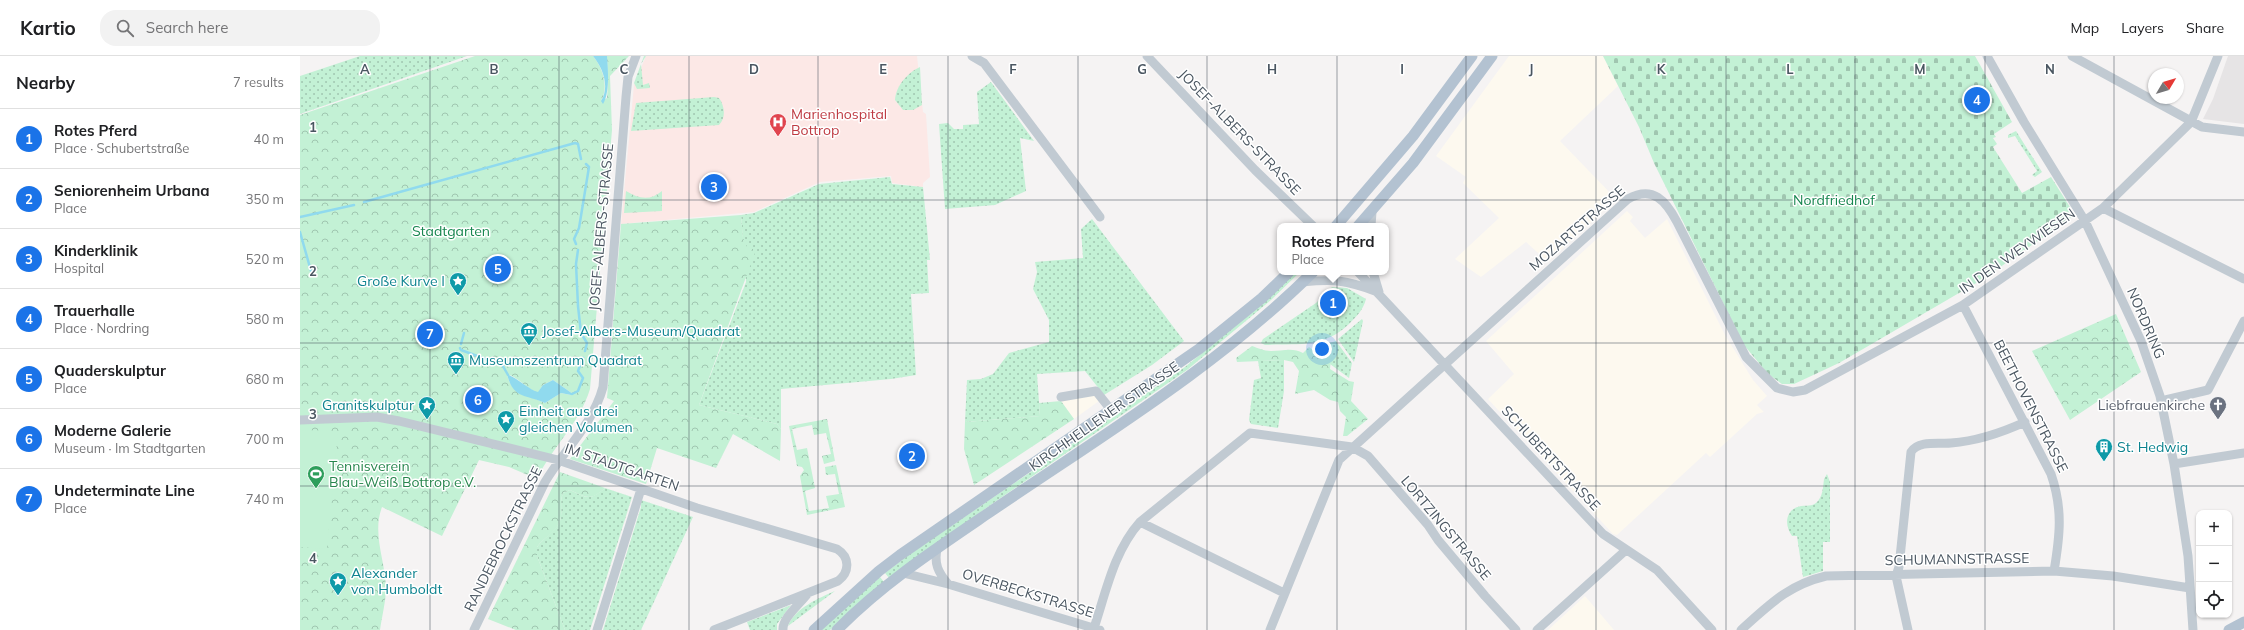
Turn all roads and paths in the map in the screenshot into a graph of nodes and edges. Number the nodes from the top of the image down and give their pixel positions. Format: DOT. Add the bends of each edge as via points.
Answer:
graph roads {
  1 [pos="636,56"];
  2 [pos="972,56"];
  3 [pos="1147,56"];
  4 [pos="1472,56"];
  5 [pos="1492,56"];
  6 [pos="1988,56"];
  7 [pos="2072,56"];
  8 [pos="2218,56"];
  9 [pos="2191,122"];
  10 [pos="2244,132"];
  11 [pos="2104,208"];
  12 [pos="1372,212"];
  13 [pos="1100,217"];
  14 [pos="2085,221"];
  15 [pos="1310,223"];
  16 [pos="1339,223"];
  17 [pos="1361,223"];
  18 [pos="1371,223"];
  19 [pos="1286,275"];
  20 [pos="1310,275"];
  21 [pos="1361,275"];
  22 [pos="1374,275"];
  23 [pos="2244,280"];
  24 [pos="1303,282"];
  25 [pos="1380,293"];
  26 [pos="1963,305"];
  27 [pos="2244,322"];
  28 [pos="1445,364"];
  29 [pos="1771,384"];
  30 [pos="1061,398"];
  31 [pos="2160,401"];
  32 [pos="1111,410"];
  33 [pos="300,420"];
  34 [pos="2025,422"];
  35 [pos="1352,447"];
  36 [pos="2244,453"];
  37 [pos="558,460"];
  38 [pos="2174,464"];
  39 [pos="641,489"];
  40 [pos="1140,522"];
  41 [pos="937,549"];
  42 [pos="1626,550"];
  43 [pos="2054,571"];
  44 [pos="903,573"];
  45 [pos="1896,576"];
  46 [pos="948,584"];
  47 [pos="2190,588"];
  48 [pos="808,593"];
  49 [pos="1284,593"];
  50 [pos="2244,622"];
  51 [pos="1097,629"];
  52 [pos="474,630"];
  53 [pos="597,630"];
  54 [pos="714,630"];
  55 [pos="783,630"];
  56 [pos="814,630"];
  57 [pos="837,630"];
  58 [pos="1270,630"];
  59 [pos="1516,630"];
  60 [pos="1537,630"];
  61 [pos="1712,630"];
  62 [pos="1741,630"];
  63 [pos="1908,630"];
  64 [pos="2193,630"];
  65 [pos="2229,630"];
  1 -- 37 [label="street, JOSEF-ALBERS-STRASSE" via="628,77 626,96 603,387 589,420"];
  2 -- 13 [label="street" via="984,63"];
  3 -- 15 [label="street, JOSEF-ALBERS-STRASSE" via="1255,170"];
  4 -- 16 [label="main road" via="1413,136"];
  5 -- 12 [label="main road" via="1413,163"];
  6 -- 14 [label="street, NORDRING" via="2024,122"];
  7 -- 9 [label="street"];
  8 -- 9 [label="street, IN DEN WEYWIESEN"];
  9 -- 10 [label="street" via="2202,127"];
  9 -- 11 [label="street, IN DEN WEYWIESEN"];
  11 -- 14 [label="street, IN DEN WEYWIESEN"];
  11 -- 23 [label="street"];
  12 -- 17 [label="main road"];
  12 -- 18 [label="street"];
  14 -- 26 [label="street, IN DEN WEYWIESEN"];
  14 -- 31 [label="street, NORDRING" via="2141,341"];
  19 -- 32 [label="main road, KIRCHHELLENER STRASSE" via="1262,298 1199,349"];
  20 -- 24 [label="main road, KIRCHHELLENER STRASSE"];
  21 -- 25 [label="street, SCHUBERTSTRASSE"];
  22 -- 25 [label="street, SCHUBERTSTRASSE"];
  24 -- 25 [label="street, SCHUBERTSTRASSE" via="1331,279 1352,282"];
  24 -- 41 [label="main road, KIRCHHELLENER STRASSE" via="1238,339 1178,383"];
  25 -- 28 [label="street, SCHUBERTSTRASSE"];
  26 -- 29 [label="street, IN DEN WEYWIESEN" via="1805,390 1793,392"];
  26 -- 34 [label="street, BEETHOVENSTRASSE"];
  27 -- 31 [label="street" via="2208,390"];
  28 -- 29 [label="street, MOZARTSTRASSE" via="1628,199 1640,194 1650,194 1665,202 1670,209 1746,357"];
  28 -- 35 [label="street, MOZARTSTRASSE"];
  28 -- 42 [label="street, SCHUBERTSTRASSE" via="1603,534"];
  30 -- 32 [label="street, KIRCHHELLENER STRASSE" via="1096,392"];
  31 -- 38 [label="street, NORDRING"];
  32 -- 56 [label="main road, KIRCHHELLENER STRASSE" via="900,555"];
  33 -- 37 [label="street, IM STADTGARTEN" via="377,417"];
  34 -- 43 [label="street, BEETHOVENSTRASSE" via="2051,474 2060,504"];
  34 -- 45 [label="street" via="1977,440 1921,444 1913,448"];
  35 -- 40 [label="street" via="1250,433"];
  35 -- 49 [label="street, MOZARTSTRASSE" via="1339,460"];
  35 -- 59 [label="street, LORTZINGSTRASSE" via="1368,456"];
  36 -- 38 [label="street"];
  37 -- 39 [label="street, IM STADTGARTEN"];
  37 -- 52 [label="street, RANDEBROCKSTRASSE" via="531,509"];
  38 -- 47 [label="street, NORDRING" via="2188,556"];
  39 -- 48 [label="street, IM STADTGARTEN" via="837,549 844,556 847,565 843,577"];
  39 -- 53 [label="street"];
  40 -- 49 [label="street"];
  40 -- 51 [label="street" via="1128,535 1120,550"];
  41 -- 44 [label="main road, KIRCHHELLENER STRASSE"];
  41 -- 46 [label="street, OVERBECKSTRASSE" via="935,557 938,573"];
  42 -- 60 [label="street"];
  42 -- 61 [label="street, SCHUBERTSTRASSE" via="1657,570"];
  43 -- 45 [label="street, SCHUMANNSTRASSE"];
  43 -- 47 [label="street, SCHUMANNSTRASSE" via="2113,576"];
  44 -- 46 [label="street, OVERBECKSTRASSE"];
  44 -- 57 [label="main road, KIRCHHELLENER STRASSE"];
  45 -- 62 [label="street, SCHUMANNSTRASSE" via="1848,574 1826,576 1802,583 1776,598"];
  45 -- 63 [label="street"];
  46 -- 51 [label="street, OVERBECKSTRASSE"];
  47 -- 64 [label="street, NORDRING"];
  48 -- 54 [label="street"];
  48 -- 55 [label="street" via="785,619"];
  49 -- 58 [label="street, MOZARTSTRASSE"];
  50 -- 65 [label="main road"];
}
